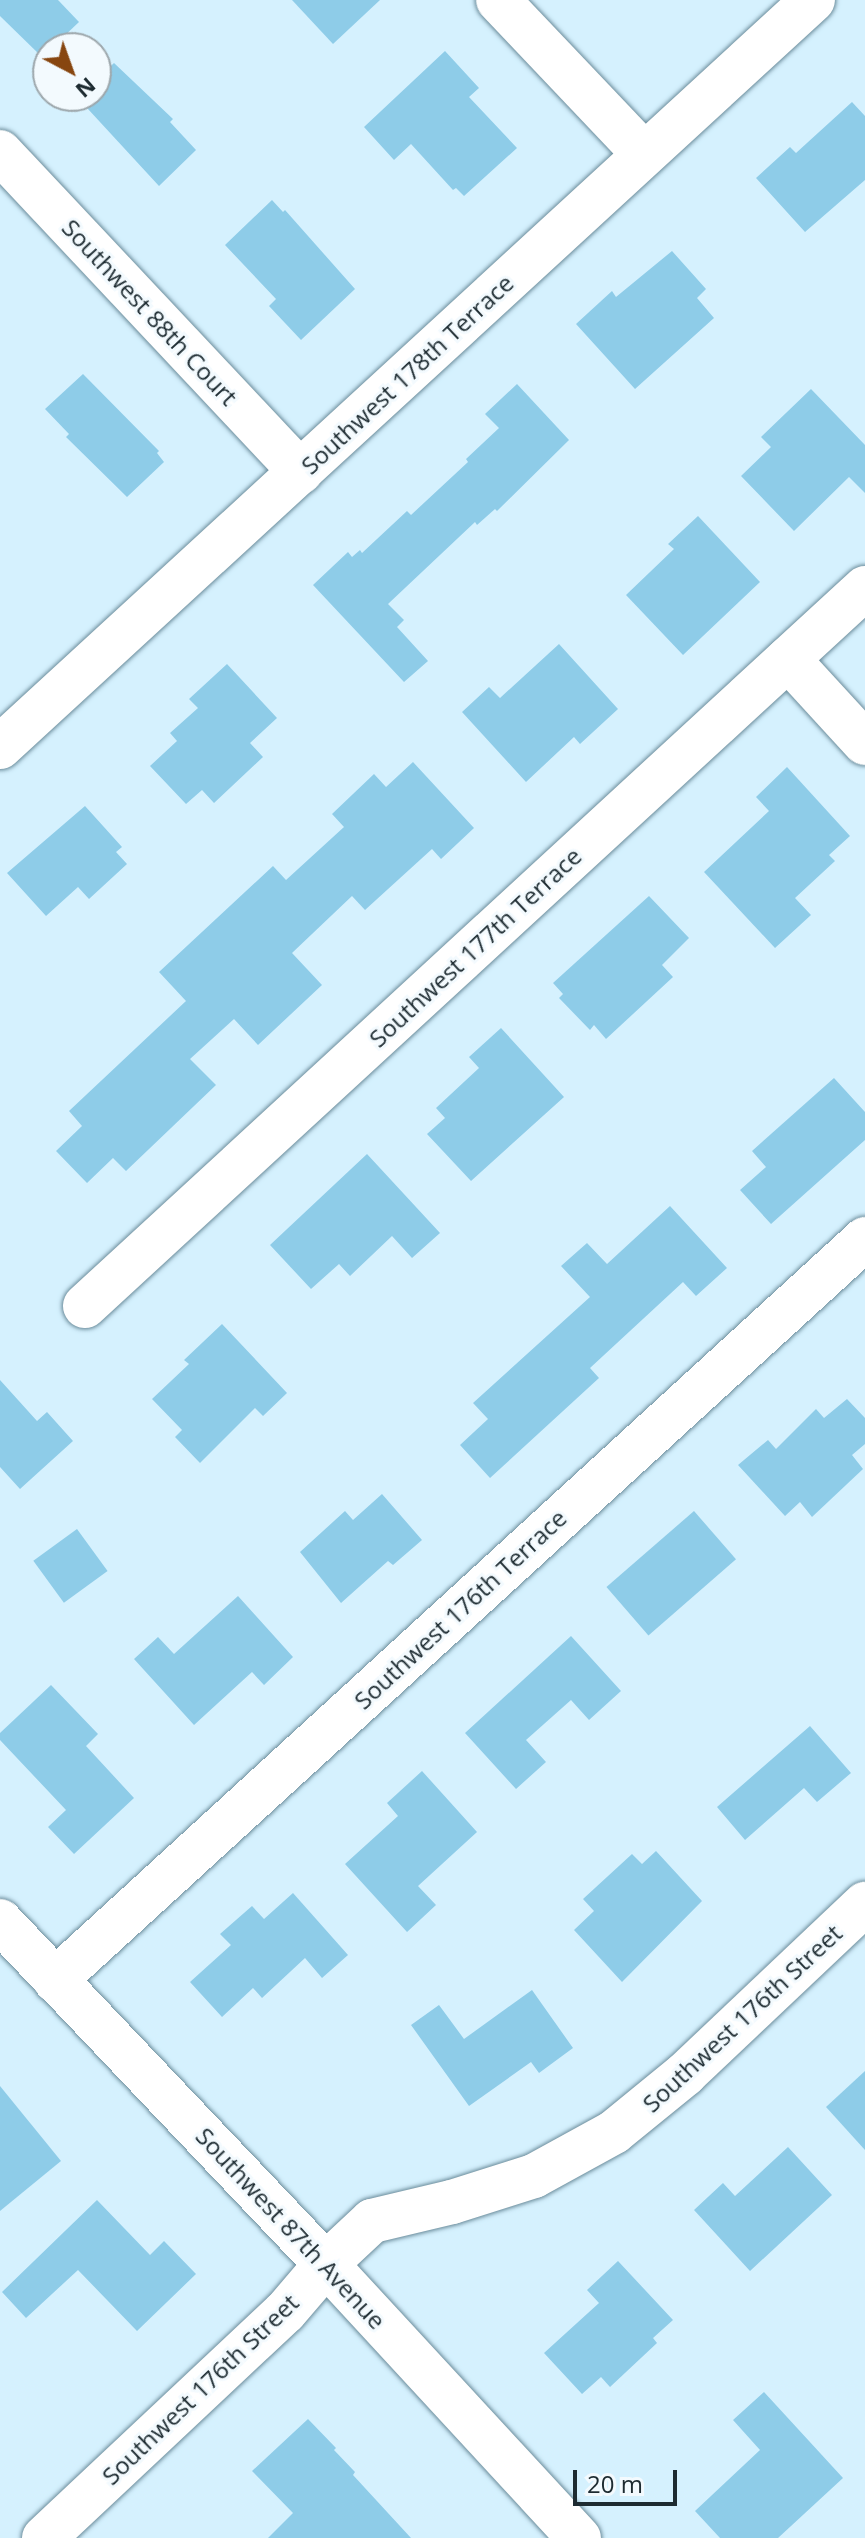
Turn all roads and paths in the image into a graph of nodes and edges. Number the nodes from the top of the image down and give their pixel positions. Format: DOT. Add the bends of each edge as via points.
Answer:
graph roads {
  1 [pos="498,0"];
  2 [pos="813,0"];
  3 [pos="0,152"];
  4 [pos="644,154"];
  5 [pos="300,472"];
  6 [pos="865,588"];
  7 [pos="788,659"];
  8 [pos="865,743"];
  9 [pos="0,747"];
  10 [pos="865,1239"];
  11 [pos="85,1306"];
  12 [pos="865,1904"];
  13 [pos="0,1921"];
  14 [pos="55,1980"];
  15 [pos="326,2264"];
  16 [pos="44,2538"];
  17 [pos="579,2538"];
  1 -- 4 [label="street"];
  2 -- 4 [label="street, Southwest 178th Terrace"];
  3 -- 5 [label="street, Southwest 88th Court"];
  4 -- 5 [label="street, Southwest 178th Terrace"];
  5 -- 9 [label="street, Southwest 178th Terrace"];
  6 -- 7 [label="street, Southwest 177th Terrace"];
  7 -- 8 [label="street"];
  7 -- 11 [label="street, Southwest 177th Terrace"];
  10 -- 14 [label="street, Southwest 176th Terrace"];
  12 -- 15 [label="street, Southwest 176th Street" via="685,2074 614,2132 534,2176 372,2221"];
  13 -- 14 [label="street, Southwest 87th Avenue"];
  14 -- 15 [label="street, Southwest 87th Avenue"];
  15 -- 16 [label="street, Southwest 176th Street" via="285,2312"];
  15 -- 17 [label="street, Southwest 87th Avenue"];
}
